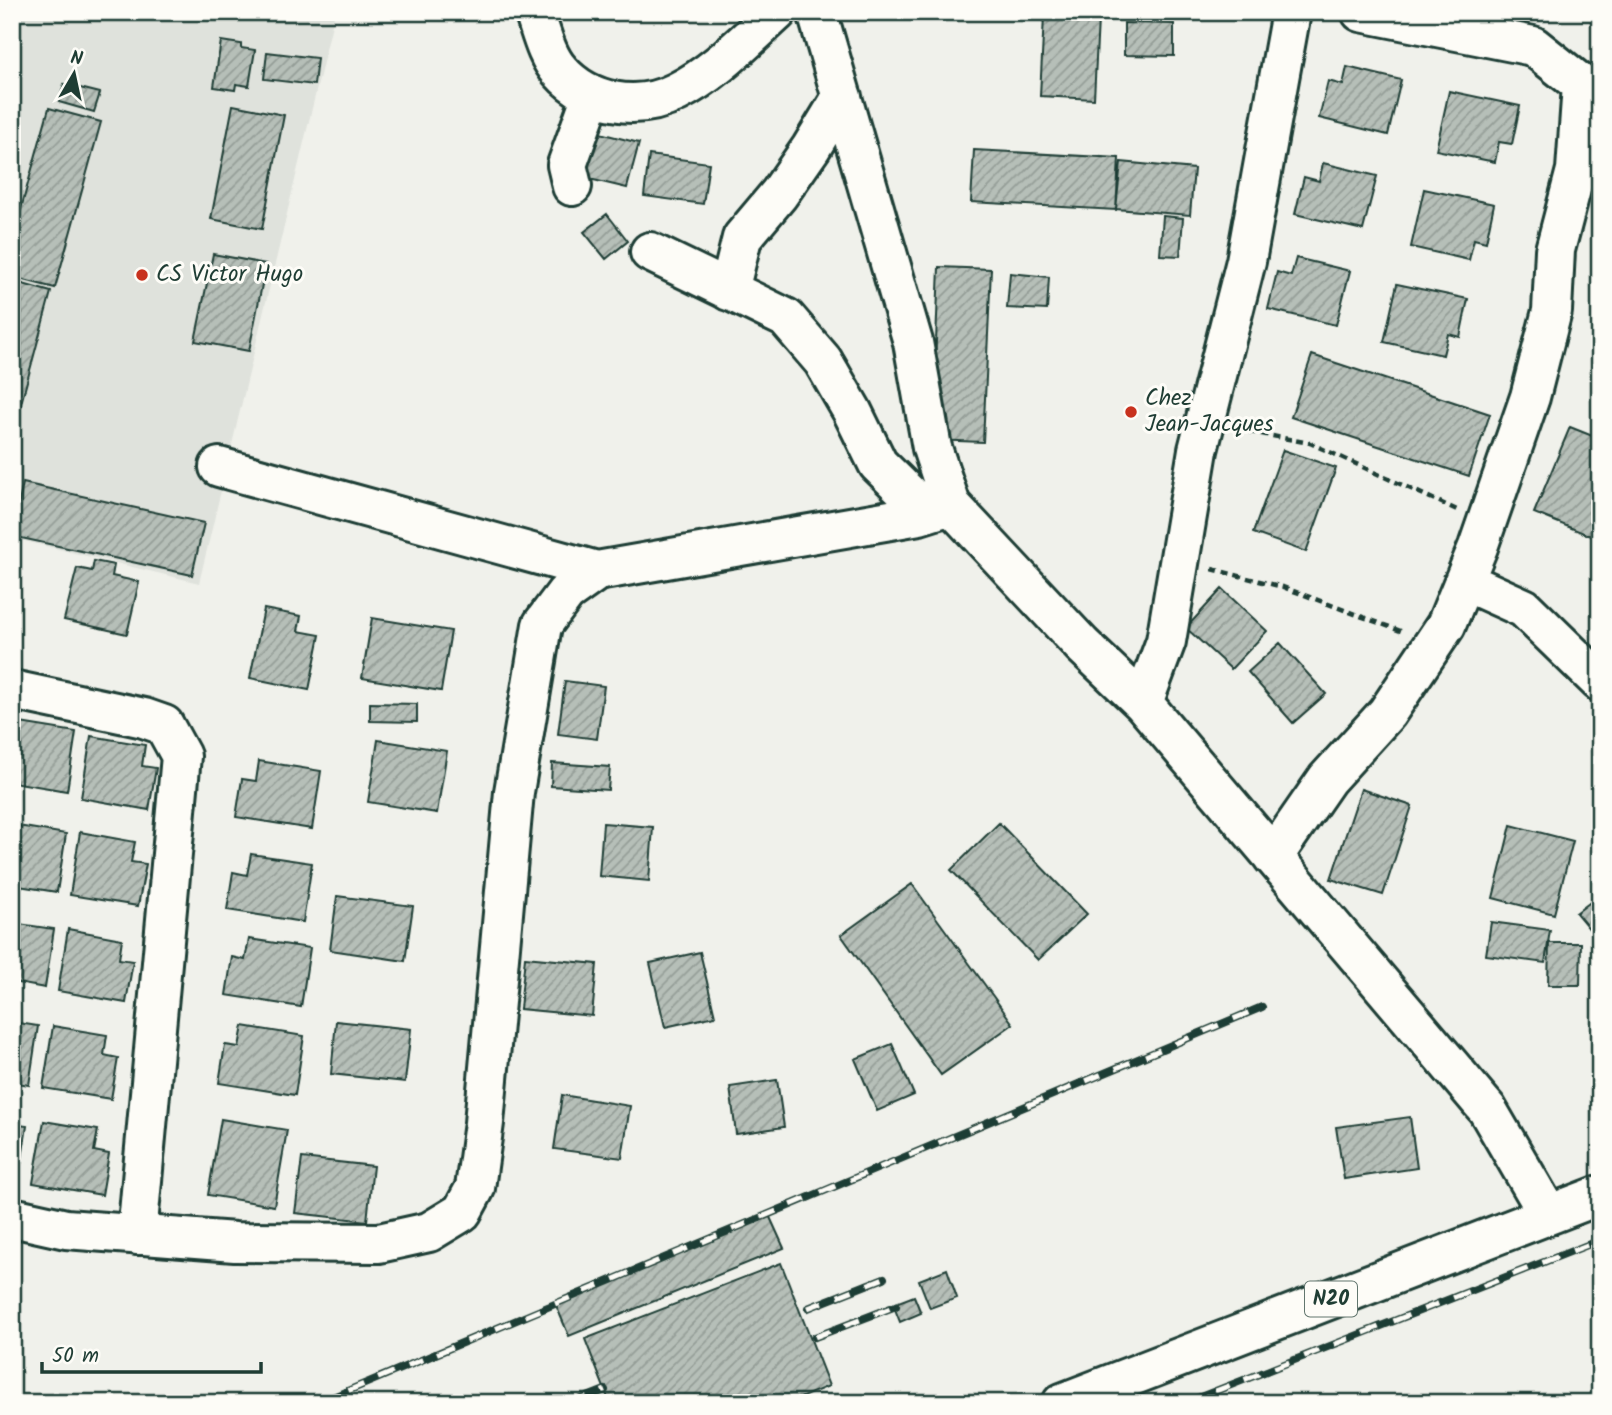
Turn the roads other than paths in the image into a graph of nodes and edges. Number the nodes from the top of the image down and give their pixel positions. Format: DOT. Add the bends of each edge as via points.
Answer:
graph roads {
  1 [pos="534,12"];
  2 [pos="777,12"];
  3 [pos="817,12"];
  4 [pos="1291,12"];
  5 [pos="1361,12"];
  6 [pos="592,95"];
  7 [pos="842,97"];
  8 [pos="572,186"];
  9 [pos="650,252"];
  10 [pos="729,292"];
  11 [pos="219,467"];
  12 [pos="939,508"];
  13 [pos="597,571"];
  14 [pos="1464,581"];
  15 [pos="1600,682"];
  16 [pos="12,690"];
  17 [pos="1143,703"];
  18 [pos="1273,857"];
  19 [pos="1600,1195"];
  20 [pos="1548,1214"];
  21 [pos="12,1217"];
  22 [pos="137,1235"];
  23 [pos="1062,1403"];
  1 -- 6 [label="street" via="559,70"];
  2 -- 6 [label="street" via="711,71 676,93 643,102 605,101"];
  3 -- 7 [label="street"];
  4 -- 17 [label="street" via="1246,261 1198,450 1166,641"];
  5 -- 14 [label="street" via="1532,46 1582,85 1576,170 1555,250 1552,311 1530,397"];
  6 -- 8 [label="street" via="567,165"];
  7 -- 10 [label="street" via="779,194 742,238"];
  7 -- 12 [label="street" via="913,342"];
  9 -- 10 [label="street"];
  10 -- 12 [label="street" via="786,318 823,361 878,464"];
  11 -- 13 [label="street"];
  12 -- 13 [label="street"];
  12 -- 17 [label="street"];
  13 -- 22 [label="street" via="566,593 542,625 514,792 475,1188 462,1213 429,1232 379,1243 235,1242"];
  14 -- 15 [label="street" via="1524,608"];
  14 -- 18 [label="street" via="1446,625 1387,713 1327,779"];
  16 -- 22 [label="street" via="164,725 181,756"];
  17 -- 18 [label="street"];
  18 -- 20 [label="street" via="1487,1109"];
  19 -- 20 [label="street, N20"];
  20 -- 23 [label="street, N20"];
  21 -- 22 [label="street" via="66,1229"];
}
